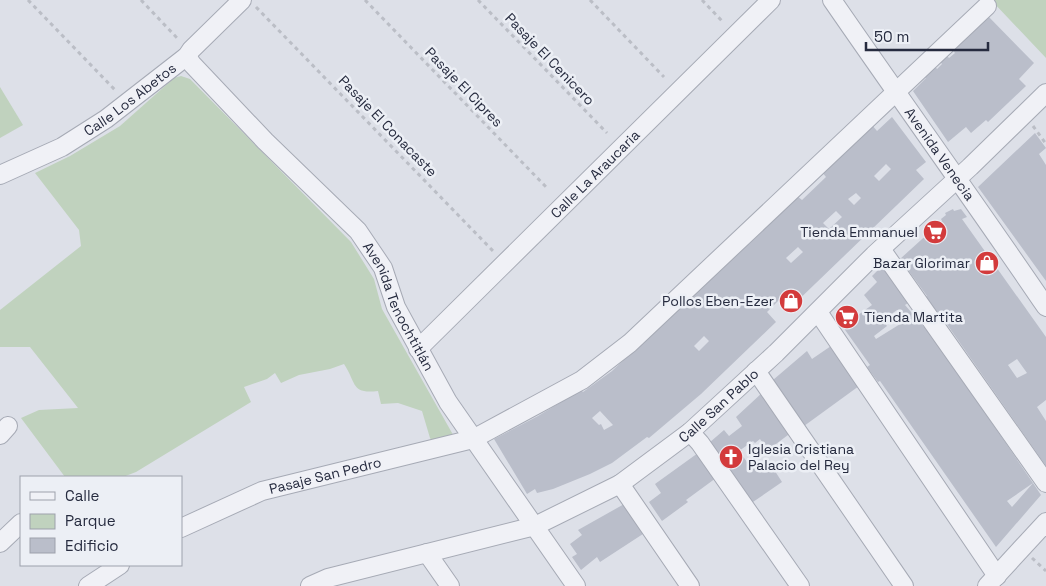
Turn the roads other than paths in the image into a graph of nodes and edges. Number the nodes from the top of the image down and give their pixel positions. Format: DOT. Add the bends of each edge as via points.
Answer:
graph roads {
  1 [pos="771,0"];
  2 [pos="832,0"];
  3 [pos="248,2"];
  4 [pos="987,6"];
  5 [pos="197,48"];
  6 [pos="896,92"];
  7 [pos="1046,92"];
  8 [pos="0,175"];
  9 [pos="958,179"];
  10 [pos="881,249"];
  11 [pos="1046,307"];
  12 [pos="818,312"];
  13 [pos="418,349"];
  14 [pos="756,371"];
  15 [pos="690,432"];
  16 [pos="473,439"];
  17 [pos="1046,483"];
  18 [pos="620,484"];
  19 [pos="1046,522"];
  20 [pos="20,524"];
  21 [pos="535,526"];
  22 [pos="182,528"];
  23 [pos="0,543"];
  24 [pos="427,553"];
  25 [pos="118,566"];
  26 [pos="992,581"];
  27 [pos="88,586"];
  28 [pos="310,586"];
  29 [pos="450,586"];
  30 [pos="576,586"];
  31 [pos="690,586"];
  32 [pos="800,586"];
  33 [pos="904,586"];
  1 -- 13 [label="street, Calle La Araucaria"];
  2 -- 6 [label="street, Avenida Venecia"];
  3 -- 5 [label="street, Calle Los Abetos"];
  4 -- 6 [label="street, Pasaje San Pedro"];
  5 -- 8 [label="street, Calle Los Abetos" via="106,119 62,147"];
  5 -- 13 [label="street, Avenida Tenochtitlán" via="192,64 265,141 358,231 383,268 396,307"];
  6 -- 9 [label="street, Avenida Venecia"];
  6 -- 16 [label="street, Pasaje San Pedro" via="630,344 582,380"];
  7 -- 9 [label="street, Calle San Pablo"];
  9 -- 10 [label="street, Calle San Pablo"];
  9 -- 11 [label="street, Avenida Venecia"];
  10 -- 12 [label="street, Calle San Pablo"];
  10 -- 17 [label="street"];
  12 -- 14 [label="street, Calle San Pablo"];
  12 -- 26 [label="street"];
  13 -- 16 [label="street, Avenida Tenochtitlán"];
  14 -- 15 [label="street, Calle San Pablo"];
  14 -- 33 [label="street"];
  15 -- 18 [label="street, Calle San Pablo"];
  15 -- 32 [label="street"];
  16 -- 21 [label="street, Avenida Tenochtitlán"];
  16 -- 22 [label="street, Pasaje San Pedro" via="262,491"];
  18 -- 21 [label="street, Calle San Pablo"];
  18 -- 31 [label="street"];
  19 -- 26 [label="street"];
  20 -- 23 [label="street"];
  21 -- 24 [label="street, Calle San Pablo"];
  21 -- 30 [label="street, Avenida Tenochtitlán"];
  24 -- 28 [label="street, Calle San Pablo" via="328,578"];
  24 -- 29 [label="street"];
  25 -- 27 [label="street"];
}
